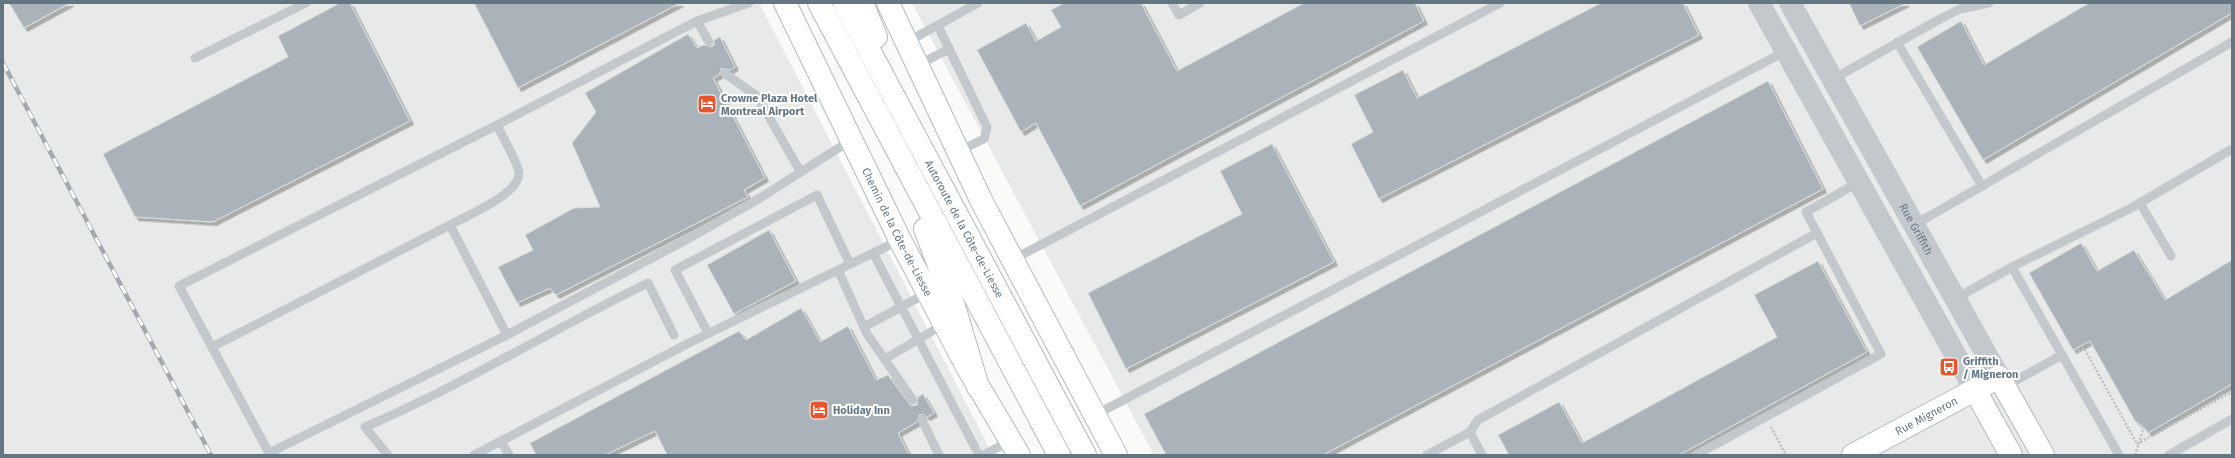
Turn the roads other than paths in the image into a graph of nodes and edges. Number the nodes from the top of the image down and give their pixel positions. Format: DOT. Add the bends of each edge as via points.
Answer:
graph roads {
  1 [pos="306,3"];
  2 [pos="749,3"];
  3 [pos="786,3"];
  4 [pos="820,3"];
  5 [pos="844,3"];
  6 [pos="862,3"];
  7 [pos="888,3"];
  8 [pos="978,3"];
  9 [pos="1172,3"];
  10 [pos="1200,3"];
  11 [pos="1500,3"];
  12 [pos="1759,3"];
  13 [pos="1790,3"];
  14 [pos="1989,3"];
  15 [pos="697,21"];
  16 [pos="938,26"];
  17 [pos="709,42"];
  18 [pos="907,42"];
  19 [pos="1897,42"];
  20 [pos="2232,42"];
  21 [pos="949,49"];
  22 [pos="1786,51"];
  23 [pos="195,58"];
  24 [pos="918,65"];
  25 [pos="724,73"];
  26 [pos="1833,79"];
  27 [pos="497,125"];
  28 [pos="887,131"];
  29 [pos="916,139"];
  30 [pos="851,140"];
  31 [pos="2232,149"];
  32 [pos="958,151"];
  33 [pos="800,171"];
  34 [pos="1859,182"];
  35 [pos="1982,186"];
  36 [pos="2140,203"];
  37 [pos="450,224"];
  38 [pos="1914,225"];
  39 [pos="1817,233"];
  40 [pos="900,240"];
  41 [pos="873,253"];
  42 [pos="2170,256"];
  43 [pos="1012,260"];
  44 [pos="850,264"];
  45 [pos="2012,267"];
  46 [pos="838,270"];
  47 [pos="928,293"];
  48 [pos="1955,299"];
  49 [pos="901,308"];
  50 [pos="944,324"];
  51 [pos="864,327"];
  52 [pos="708,333"];
  53 [pos="508,335"];
  54 [pos="674,335"];
  55 [pos="918,340"];
  56 [pos="212,347"];
  57 [pos="2067,355"];
  58 [pos="885,359"];
  59 [pos="2002,382"];
  60 [pos="978,387"];
  61 [pos="1975,390"];
  62 [pos="913,400"];
  63 [pos="1095,415"];
  64 [pos="2232,419"];
  65 [pos="922,420"];
  66 [pos="1470,432"];
  67 [pos="501,440"];
  68 [pos="1015,447"];
  69 [pos="388,455"];
  70 [pos="474,455"];
  71 [pos="509,455"];
  72 [pos="939,455"];
  73 [pos="979,455"];
  74 [pos="984,455"];
  75 [pos="1059,455"];
  76 [pos="1085,455"];
  77 [pos="1116,455"];
  78 [pos="1427,455"];
  79 [pos="1482,455"];
  80 [pos="1696,455"];
  81 [pos="1853,455"];
  82 [pos="2011,455"];
  83 [pos="2042,455"];
  84 [pos="2119,455"];
  85 [pos="2170,455"];
  1 -- 23 [label="lane"];
  2 -- 15 [label="lane"];
  3 -- 30 [label="main road, Chemin de la Côte-de-Liesse"];
  4 -- 28 [label="main road, Autoroute de la Côte-de-Liesse"];
  5 -- 29 [label="main road, Autoroute de la Côte-de-Liesse"];
  6 -- 29 [label="main road"];
  7 -- 18 [label="main road"];
  8 -- 16 [label="lane"];
  9 -- 10 [label="lane" via="1179,15"];
  11 -- 43 [label="lane"];
  12 -- 22 [label="street"];
  13 -- 26 [label="street, Rue Griffith"];
  14 -- 19 [label="lane" via="1960,9"];
  15 -- 17 [label="lane"];
  15 -- 27 [label="lane"];
  16 -- 18 [label="lane"];
  16 -- 21 [label="lane"];
  18 -- 24 [label="main road"];
  19 -- 26 [label="lane"];
  19 -- 35 [label="lane"];
  20 -- 35 [label="lane"];
  21 -- 24 [label="lane"];
  21 -- 32 [label="lane" via="987,127 984,139"];
  22 -- 34 [label="street"];
  22 -- 63 [label="lane"];
  24 -- 32 [label="main road"];
  25 -- 33 [label="lane" via="757,96"];
  26 -- 38 [label="street, Rue Griffith"];
  27 -- 37 [label="lane" via="519,172 517,184 498,199"];
  27 -- 56 [label="lane" via="179,286"];
  28 -- 60 [label="main road" via="953,303"];
  28 -- 75 [label="main road, Autoroute de la Côte-de-Liesse"];
  29 -- 76 [label="main road, Autoroute de la Côte-de-Liesse"];
  30 -- 33 [label="lane"];
  30 -- 40 [label="main road, Chemin de la Côte-de-Liesse"];
  31 -- 36 [label="lane"];
  32 -- 43 [label="main road"];
  33 -- 53 [label="lane" via="760,198 684,241"];
  34 -- 39 [label="lane" via="1806,212"];
  34 -- 61 [label="street"];
  35 -- 38 [label="lane"];
  36 -- 42 [label="lane"];
  36 -- 45 [label="lane"];
  37 -- 53 [label="lane"];
  37 -- 56 [label="lane"];
  38 -- 48 [label="street, Rue Griffith"];
  39 -- 66 [label="lane" via="1478,420"];
  39 -- 80 [label="lane" via="1881,354"];
  40 -- 41 [label="lane"];
  40 -- 47 [label="main road, Chemin de la Côte-de-Liesse"];
  41 -- 44 [label="lane"];
  41 -- 49 [label="lane"];
  43 -- 63 [label="main road"];
  44 -- 46 [label="lane"];
  44 -- 52 [label="lane" via="817,195 675,270"];
  45 -- 48 [label="lane"];
  45 -- 57 [label="lane"];
  46 -- 51 [label="lane"];
  46 -- 52 [label="lane"];
  47 -- 49 [label="lane"];
  47 -- 50 [label="main road, Chemin de la Côte-de-Liesse"];
  48 -- 59 [label="street, Rue Griffith"];
  49 -- 51 [label="lane"];
  49 -- 55 [label="lane"];
  50 -- 55 [label="lane"];
  50 -- 60 [label="main road, Chemin de la Côte-de-Liesse"];
  51 -- 58 [label="lane"];
  52 -- 67 [label="lane"];
  53 -- 56 [label="lane" via="269,452"];
  54 -- 69 [label="lane" via="648,283 425,401 365,427"];
  55 -- 58 [label="lane"];
  55 -- 73 [label="lane"];
  57 -- 59 [label="lane"];
  57 -- 84 [label="lane"];
  58 -- 62 [label="lane"];
  59 -- 61 [label="main road, Rue Migneron"];
  59 -- 83 [label="main road, Rue Griffith"];
  60 -- 68 [label="main road, Chemin de la Côte-de-Liesse"];
  61 -- 81 [label="main road, Rue Migneron"];
  61 -- 82 [label="main road"];
  63 -- 77 [label="main road"];
  64 -- 85 [label="lane"];
  65 -- 72 [label="lane"];
  66 -- 78 [label="lane"];
  66 -- 79 [label="lane"];
  67 -- 70 [label="lane"];
  67 -- 71 [label="lane"];
  68 -- 74 [label="lane"];
}
